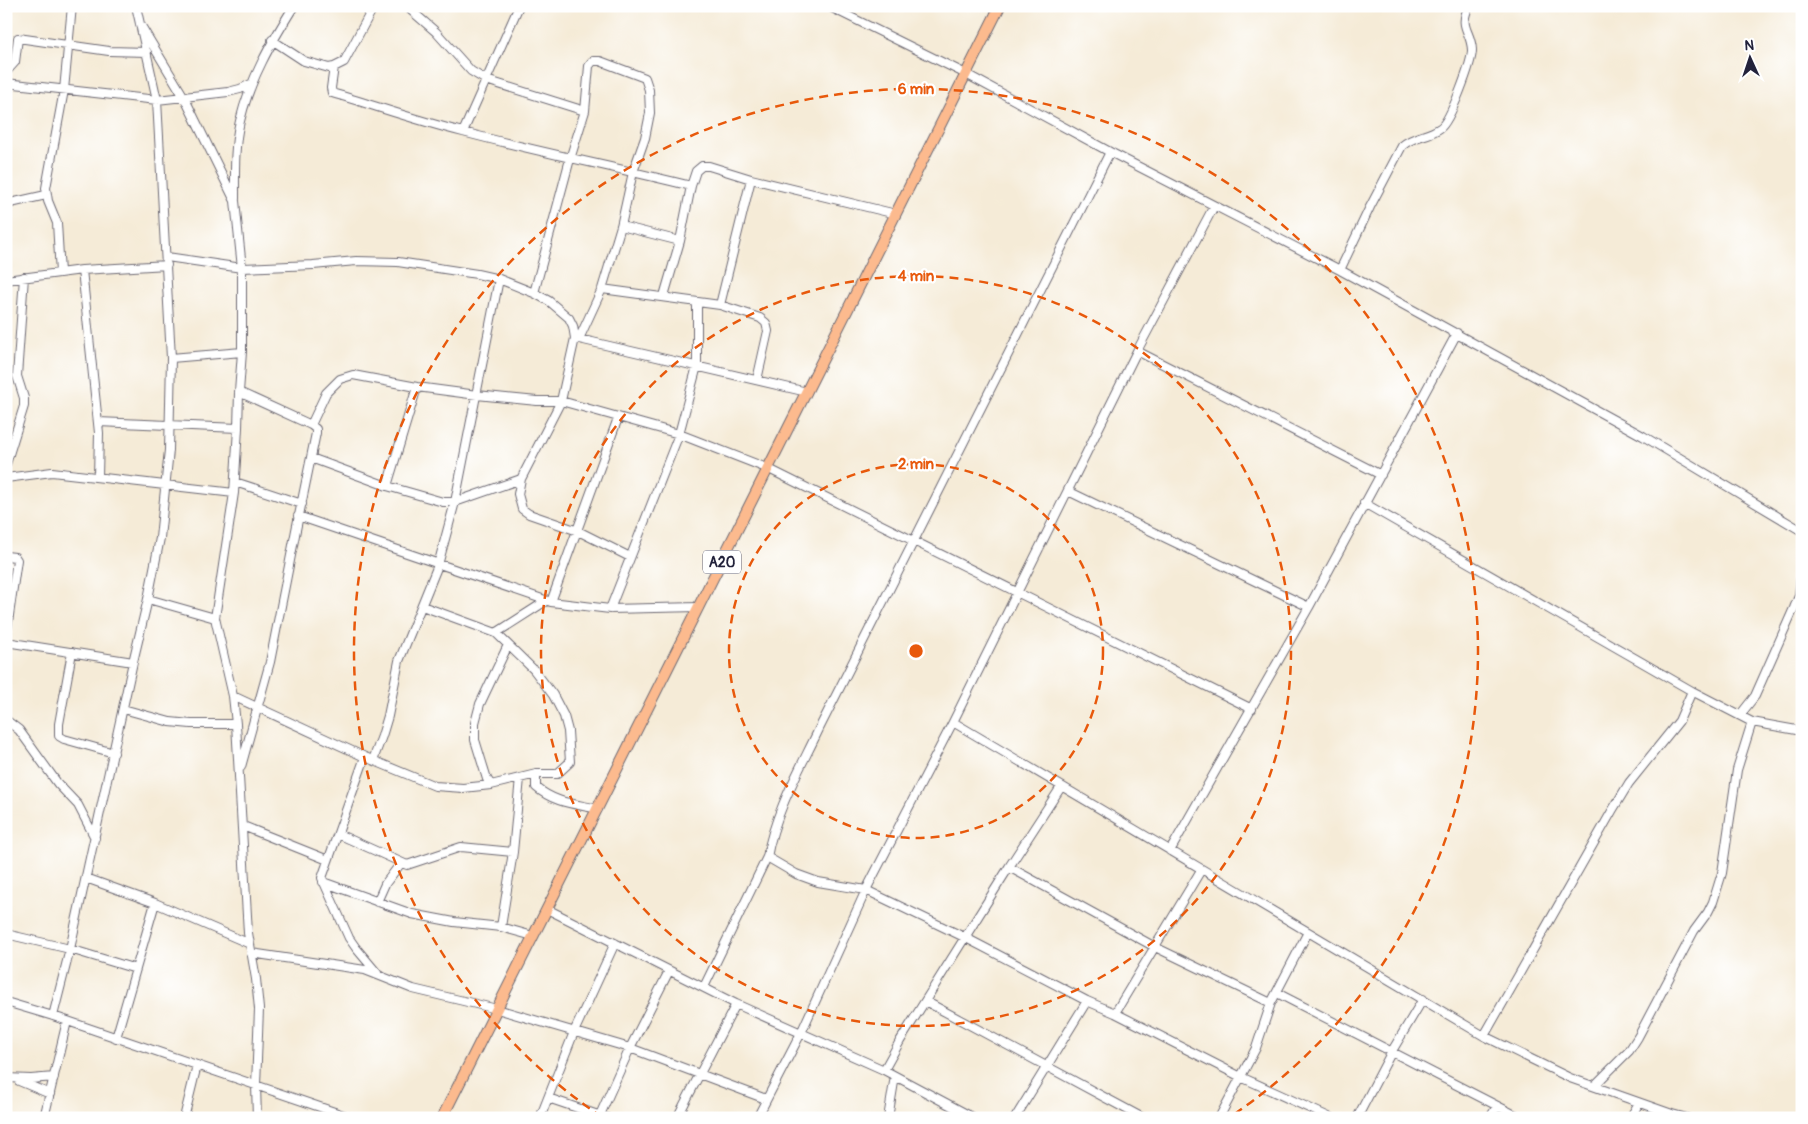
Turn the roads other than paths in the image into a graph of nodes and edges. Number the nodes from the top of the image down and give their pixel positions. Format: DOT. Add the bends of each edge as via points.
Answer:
graph roads {
  1 [pos="72,6"];
  2 [pos="136,6"];
  3 [pos="294,6"];
  4 [pos="374,6"];
  5 [pos="406,6"];
  6 [pos="519,6"];
  7 [pos="828,6"];
  8 [pos="1000,6"];
  9 [pos="1469,6"];
  10 [pos="140,24"];
  11 [pos="272,40"];
  12 [pos="68,45"];
  13 [pos="147,52"];
  14 [pos="334,68"];
  15 [pos="6,72"];
  16 [pos="966,74"];
  17 [pos="486,80"];
  18 [pos="6,83"];
  19 [pos="251,84"];
  20 [pos="64,90"];
  21 [pos="184,97"];
  22 [pos="158,100"];
  23 [pos="585,111"];
  24 [pos="463,132"];
  25 [pos="1110,152"];
  26 [pos="570,159"];
  27 [pos="633,172"];
  28 [pos="751,179"];
  29 [pos="692,186"];
  30 [pos="46,195"];
  31 [pos="234,201"];
  32 [pos="6,204"];
  33 [pos="1214,206"];
  34 [pos="896,214"];
  35 [pos="621,226"];
  36 [pos="680,241"];
  37 [pos="167,261"];
  38 [pos="242,268"];
  39 [pos="82,270"];
  40 [pos="1340,270"];
  41 [pos="60,273"];
  42 [pos="24,277"];
  43 [pos="499,279"];
  44 [pos="6,280"];
  45 [pos="602,289"];
  46 [pos="534,293"];
  47 [pos="664,296"];
  48 [pos="697,302"];
  49 [pos="720,305"];
  50 [pos="1456,333"];
  51 [pos="577,338"];
  52 [pos="1137,351"];
  53 [pos="242,352"];
  54 [pos="171,358"];
  55 [pos="697,366"];
  56 [pos="757,380"];
  57 [pos="417,387"];
  58 [pos="239,392"];
  59 [pos="807,392"];
  60 [pos="476,395"];
  61 [pos="561,401"];
  62 [pos="618,418"];
  63 [pos="98,422"];
  64 [pos="170,425"];
  65 [pos="312,425"];
  66 [pos="238,428"];
  67 [pos="680,434"];
  68 [pos="310,458"];
  69 [pos="6,464"];
  70 [pos="769,469"];
  71 [pos="1380,475"];
  72 [pos="98,477"];
  73 [pos="6,478"];
  74 [pos="521,479"];
  75 [pos="235,482"];
  76 [pos="165,484"];
  77 [pos="387,486"];
  78 [pos="1068,491"];
  79 [pos="234,493"];
  80 [pos="455,502"];
  81 [pos="1364,503"];
  82 [pos="302,504"];
  83 [pos="298,516"];
  84 [pos="578,531"];
  85 [pos="1802,531"];
  86 [pos="914,542"];
  87 [pos="6,556"];
  88 [pos="630,557"];
  89 [pos="438,564"];
  90 [pos="1802,568"];
  91 [pos="1019,592"];
  92 [pos="148,599"];
  93 [pos="549,602"];
  94 [pos="422,606"];
  95 [pos="700,607"];
  96 [pos="1309,607"];
  97 [pos="610,610"];
  98 [pos="215,618"];
  99 [pos="496,633"];
  100 [pos="6,636"];
  101 [pos="6,642"];
  102 [pos="508,645"];
  103 [pos="72,652"];
  104 [pos="133,662"];
  105 [pos="1692,691"];
  106 [pos="232,696"];
  107 [pos="257,708"];
  108 [pos="123,709"];
  109 [pos="1252,709"];
  110 [pos="1740,715"];
  111 [pos="6,720"];
  112 [pos="952,722"];
  113 [pos="1752,722"];
  114 [pos="236,724"];
  115 [pos="1802,732"];
  116 [pos="114,753"];
  117 [pos="369,759"];
  118 [pos="240,774"];
  119 [pos="536,774"];
  120 [pos="520,778"];
  121 [pos="491,785"];
  122 [pos="1060,787"];
  123 [pos="598,809"];
  124 [pos="242,826"];
  125 [pos="338,834"];
  126 [pos="95,838"];
  127 [pos="1170,851"];
  128 [pos="513,852"];
  129 [pos="767,857"];
  130 [pos="328,860"];
  131 [pos="401,863"];
  132 [pos="1009,867"];
  133 [pos="1201,870"];
  134 [pos="86,878"];
  135 [pos="324,882"];
  136 [pos="866,890"];
  137 [pos="155,902"];
  138 [pos="377,902"];
  139 [pos="547,909"];
  140 [pos="501,928"];
  141 [pos="1308,932"];
  142 [pos="6,934"];
  143 [pos="533,936"];
  144 [pos="966,938"];
  145 [pos="615,943"];
  146 [pos="250,944"];
  147 [pos="1155,947"];
  148 [pos="70,949"];
  149 [pos="251,953"];
  150 [pos="136,969"];
  151 [pos="669,971"];
  152 [pos="378,974"];
  153 [pos="704,987"];
  154 [pos="1277,993"];
  155 [pos="1423,1000"];
  156 [pos="925,1001"];
  157 [pos="1087,1001"];
  158 [pos="7,1002"];
  159 [pos="1271,1003"];
  160 [pos="736,1004"];
  161 [pos="497,1009"];
  162 [pos="1115,1013"];
  163 [pos="53,1016"];
  164 [pos="67,1021"];
  165 [pos="574,1032"];
  166 [pos="801,1033"];
  167 [pos="1484,1036"];
  168 [pos="116,1038"];
  169 [pos="630,1048"];
  170 [pos="1392,1051"];
  171 [pos="197,1065"];
  172 [pos="1047,1066"];
  173 [pos="884,1070"];
  174 [pos="700,1074"];
  175 [pos="895,1076"];
  176 [pos="54,1077"];
  177 [pos="1241,1077"];
  178 [pos="10,1078"];
  179 [pos="256,1085"];
  180 [pos="1594,1086"];
  181 [pos="50,1094"];
  182 [pos="548,1098"];
  183 [pos="766,1099"];
  184 [pos="1639,1103"];
  185 [pos="1497,1106"];
  186 [pos="1672,1116"];
  187 [pos="604,1117"];
  188 [pos="44,1118"];
  189 [pos="184,1118"];
  190 [pos="257,1118"];
  191 [pos="352,1118"];
  192 [pos="442,1118"];
  193 [pos="540,1118"];
  194 [pos="677,1118"];
  195 [pos="757,1118"];
  196 [pos="888,1118"];
  197 [pos="974,1118"];
  198 [pos="1015,1118"];
  199 [pos="1143,1118"];
  200 [pos="1219,1118"];
  201 [pos="1331,1118"];
  202 [pos="1357,1118"];
  203 [pos="1490,1118"];
  204 [pos="1522,1118"];
  205 [pos="1630,1118"];
  206 [pos="1688,1118"];
  1 -- 12 [label="street"];
  2 -- 10 [label="street"];
  3 -- 11 [label="street"];
  4 -- 14 [label="street" via="344,62"];
  5 -- 17 [label="street" via="436,32 471,71"];
  6 -- 17 [label="street"];
  7 -- 16 [label="street"];
  8 -- 16 [label="main road, A20"];
  9 -- 40 [label="street" via="1463,20 1472,53 1450,117 1434,132 1410,139 1402,146"];
  10 -- 13 [label="street"];
  10 -- 21 [label="street"];
  11 -- 14 [label="street" via="304,62"];
  11 -- 19 [label="street"];
  12 -- 13 [label="street"];
  12 -- 15 [label="street" via="18,38 15,62"];
  12 -- 20 [label="street"];
  13 -- 22 [label="street"];
  14 -- 24 [label="street" via="332,92"];
  16 -- 25 [label="street"];
  16 -- 34 [label="main road, A20"];
  17 -- 23 [label="street"];
  17 -- 24 [label="street"];
  18 -- 20 [label="street"];
  19 -- 21 [label="street" via="228,92"];
  19 -- 31 [label="street" via="236,145"];
  20 -- 22 [label="street"];
  20 -- 30 [label="street"];
  21 -- 22 [label="street"];
  21 -- 31 [label="street"];
  22 -- 37 [label="street"];
  23 -- 26 [label="street"];
  23 -- 27 [label="street" via="589,66 593,61 645,78 650,113"];
  24 -- 26 [label="street"];
  25 -- 33 [label="street"];
  25 -- 86 [label="street"];
  26 -- 27 [label="street"];
  26 -- 46 [label="street"];
  27 -- 29 [label="street"];
  27 -- 35 [label="street"];
  28 -- 29 [label="street" via="705,165 696,171"];
  28 -- 34 [label="street"];
  28 -- 49 [label="street"];
  29 -- 36 [label="street"];
  30 -- 32 [label="street"];
  30 -- 41 [label="street" via="57,223"];
  31 -- 38 [label="street"];
  33 -- 40 [label="street"];
  33 -- 52 [label="street"];
  34 -- 59 [label="main road, A20"];
  35 -- 36 [label="street"];
  35 -- 45 [label="street"];
  36 -- 47 [label="street"];
  37 -- 38 [label="street"];
  37 -- 39 [label="street"];
  37 -- 54 [label="street"];
  38 -- 43 [label="street" via="356,261 398,262"];
  38 -- 53 [label="street"];
  39 -- 41 [label="street"];
  39 -- 63 [label="street"];
  40 -- 50 [label="street"];
  41 -- 42 [label="street"];
  42 -- 44 [label="street"];
  42 -- 69 [label="street" via="17,376 24,406"];
  43 -- 46 [label="street"];
  43 -- 60 [label="street"];
  45 -- 47 [label="street"];
  45 -- 51 [label="street"];
  46 -- 51 [label="street" via="569,318"];
  47 -- 48 [label="street"];
  48 -- 49 [label="street"];
  48 -- 55 [label="street"];
  49 -- 56 [label="street" via="766,323 768,331"];
  50 -- 71 [label="street"];
  50 -- 85 [label="street" via="1643,436"];
  51 -- 55 [label="street"];
  51 -- 61 [label="street"];
  52 -- 71 [label="street"];
  52 -- 78 [label="street"];
  53 -- 54 [label="street"];
  53 -- 58 [label="street"];
  54 -- 64 [label="street"];
  55 -- 56 [label="street"];
  55 -- 67 [label="street"];
  56 -- 59 [label="street"];
  57 -- 60 [label="street"];
  57 -- 65 [label="street" via="353,376 340,379 326,394"];
  57 -- 77 [label="street"];
  58 -- 65 [label="street"];
  58 -- 66 [label="street"];
  59 -- 70 [label="main road, A20"];
  60 -- 61 [label="street"];
  60 -- 80 [label="street"];
  61 -- 62 [label="street"];
  61 -- 74 [label="street"];
  62 -- 67 [label="street"];
  62 -- 84 [label="street"];
  63 -- 64 [label="street"];
  63 -- 72 [label="street"];
  64 -- 66 [label="street"];
  64 -- 76 [label="street"];
  65 -- 68 [label="street" via="316,433"];
  66 -- 75 [label="street"];
  67 -- 70 [label="street"];
  67 -- 88 [label="street"];
  68 -- 77 [label="street"];
  68 -- 82 [label="street"];
  70 -- 86 [label="street"];
  70 -- 95 [label="main road, A20"];
  71 -- 81 [label="street"];
  72 -- 73 [label="street" via="52,472"];
  72 -- 76 [label="street"];
  74 -- 80 [label="street"];
  74 -- 84 [label="street" via="518,494 522,508 529,514"];
  75 -- 79 [label="street"];
  75 -- 82 [label="street"];
  76 -- 79 [label="street"];
  76 -- 92 [label="street" via="160,538"];
  77 -- 80 [label="street" via="443,502"];
  78 -- 91 [label="street"];
  78 -- 96 [label="street"];
  79 -- 98 [label="street"];
  80 -- 89 [label="street"];
  81 -- 96 [label="street"];
  81 -- 105 [label="street"];
  82 -- 83 [label="street"];
  83 -- 89 [label="street"];
  83 -- 107 [label="street" via="270,662"];
  84 -- 88 [label="street"];
  84 -- 93 [label="street"];
  86 -- 91 [label="street"];
  86 -- 129 [label="street" via="779,812"];
  87 -- 100 [label="street" via="17,560"];
  88 -- 97 [label="street"];
  89 -- 93 [label="street"];
  89 -- 94 [label="street"];
  90 -- 110 [label="street" via="1799,596 1794,608 1755,696"];
  91 -- 109 [label="street"];
  91 -- 112 [label="street"];
  92 -- 98 [label="street"];
  92 -- 104 [label="street"];
  93 -- 97 [label="street"];
  93 -- 99 [label="street"];
  94 -- 99 [label="street"];
  94 -- 117 [label="street" via="399,661 388,716"];
  95 -- 97 [label="street"];
  95 -- 123 [label="main road, A20"];
  96 -- 109 [label="street"];
  98 -- 106 [label="street"];
  99 -- 102 [label="street"];
  101 -- 103 [label="street"];
  102 -- 119 [label="street" via="534,670 553,695 568,731 568,766 557,774"];
  102 -- 121 [label="street" via="480,704 475,723 475,740"];
  103 -- 104 [label="street"];
  103 -- 116 [label="street" via="59,736"];
  104 -- 108 [label="street"];
  105 -- 110 [label="street"];
  105 -- 167 [label="street" via="1679,721 1629,783 1612,811"];
  106 -- 107 [label="street"];
  106 -- 114 [label="street"];
  107 -- 117 [label="street"];
  107 -- 118 [label="street"];
  108 -- 114 [label="street" via="170,722"];
  108 -- 116 [label="street"];
  109 -- 127 [label="street"];
  110 -- 113 [label="street"];
  111 -- 126 [label="street" via="18,730 78,805"];
  112 -- 122 [label="street"];
  112 -- 136 [label="street"];
  113 -- 115 [label="street"];
  113 -- 180 [label="street" via="1737,770 1722,873 1708,912 1694,931 1629,1051"];
  114 -- 118 [label="street"];
  116 -- 126 [label="street"];
  117 -- 121 [label="street" via="441,788"];
  117 -- 125 [label="street"];
  118 -- 124 [label="street"];
  119 -- 120 [label="street"];
  119 -- 123 [label="street" via="536,787 549,797"];
  120 -- 121 [label="street"];
  120 -- 128 [label="street"];
  122 -- 127 [label="street"];
  122 -- 132 [label="street"];
  123 -- 139 [label="main road, A20"];
  124 -- 130 [label="street"];
  124 -- 146 [label="street"];
  125 -- 130 [label="street"];
  125 -- 131 [label="street"];
  126 -- 134 [label="street"];
  127 -- 133 [label="street"];
  128 -- 131 [label="street" via="461,847 407,865"];
  128 -- 140 [label="street"];
  129 -- 136 [label="street" via="796,874 818,882"];
  129 -- 153 [label="street"];
  130 -- 135 [label="street" via="322,878"];
  131 -- 138 [label="street" via="385,884"];
  132 -- 144 [label="street"];
  132 -- 147 [label="street"];
  133 -- 141 [label="street"];
  133 -- 147 [label="street"];
  134 -- 137 [label="street"];
  134 -- 148 [label="street"];
  135 -- 138 [label="street"];
  135 -- 152 [label="street" via="349,938"];
  136 -- 144 [label="street"];
  136 -- 166 [label="street"];
  137 -- 146 [label="street"];
  137 -- 150 [label="street"];
  138 -- 140 [label="street" via="412,914"];
  139 -- 143 [label="main road, A20"];
  139 -- 145 [label="street"];
  140 -- 143 [label="street"];
  141 -- 154 [label="street"];
  141 -- 155 [label="street"];
  142 -- 148 [label="street"];
  143 -- 161 [label="main road, A20"];
  144 -- 156 [label="street"];
  144 -- 157 [label="street"];
  145 -- 151 [label="street"];
  145 -- 165 [label="street"];
  146 -- 149 [label="street"];
  147 -- 159 [label="street"];
  147 -- 162 [label="street"];
  148 -- 150 [label="street"];
  148 -- 163 [label="street"];
  149 -- 152 [label="street"];
  149 -- 179 [label="street" via="259,1009"];
  150 -- 168 [label="street"];
  151 -- 153 [label="street"];
  151 -- 169 [label="street"];
  152 -- 161 [label="street" via="413,989"];
  153 -- 160 [label="street"];
  154 -- 159 [label="street"];
  154 -- 170 [label="street"];
  155 -- 167 [label="street"];
  155 -- 170 [label="street"];
  156 -- 172 [label="street"];
  156 -- 173 [label="street"];
  157 -- 162 [label="street"];
  157 -- 172 [label="street"];
  158 -- 163 [label="street"];
  159 -- 177 [label="street" via="1256,1048"];
  160 -- 166 [label="street"];
  160 -- 174 [label="street"];
  161 -- 165 [label="street"];
  161 -- 192 [label="main road, A20"];
  162 -- 177 [label="street"];
  163 -- 164 [label="street"];
  164 -- 168 [label="street"];
  164 -- 176 [label="street"];
  165 -- 169 [label="street"];
  165 -- 182 [label="street"];
  166 -- 173 [label="street"];
  166 -- 183 [label="street"];
  167 -- 180 [label="street" via="1570,1078"];
  168 -- 171 [label="street"];
  169 -- 174 [label="street"];
  169 -- 187 [label="street"];
  170 -- 185 [label="street"];
  170 -- 202 [label="street"];
  171 -- 179 [label="street"];
  171 -- 189 [label="street"];
  172 -- 198 [label="street"];
  172 -- 199 [label="street"];
  173 -- 175 [label="street"];
  174 -- 183 [label="street"];
  174 -- 194 [label="street"];
  175 -- 196 [label="street"];
  175 -- 197 [label="street"];
  176 -- 178 [label="street"];
  176 -- 181 [label="street"];
  177 -- 200 [label="street"];
  177 -- 201 [label="street"];
  178 -- 181 [label="street"];
  179 -- 190 [label="street"];
  179 -- 191 [label="street"];
  180 -- 184 [label="street"];
  181 -- 188 [label="street"];
  182 -- 187 [label="street"];
  182 -- 193 [label="street"];
  183 -- 195 [label="street"];
  184 -- 186 [label="street"];
  184 -- 205 [label="street"];
  185 -- 203 [label="street"];
  185 -- 204 [label="street"];
  186 -- 206 [label="street"];
}
